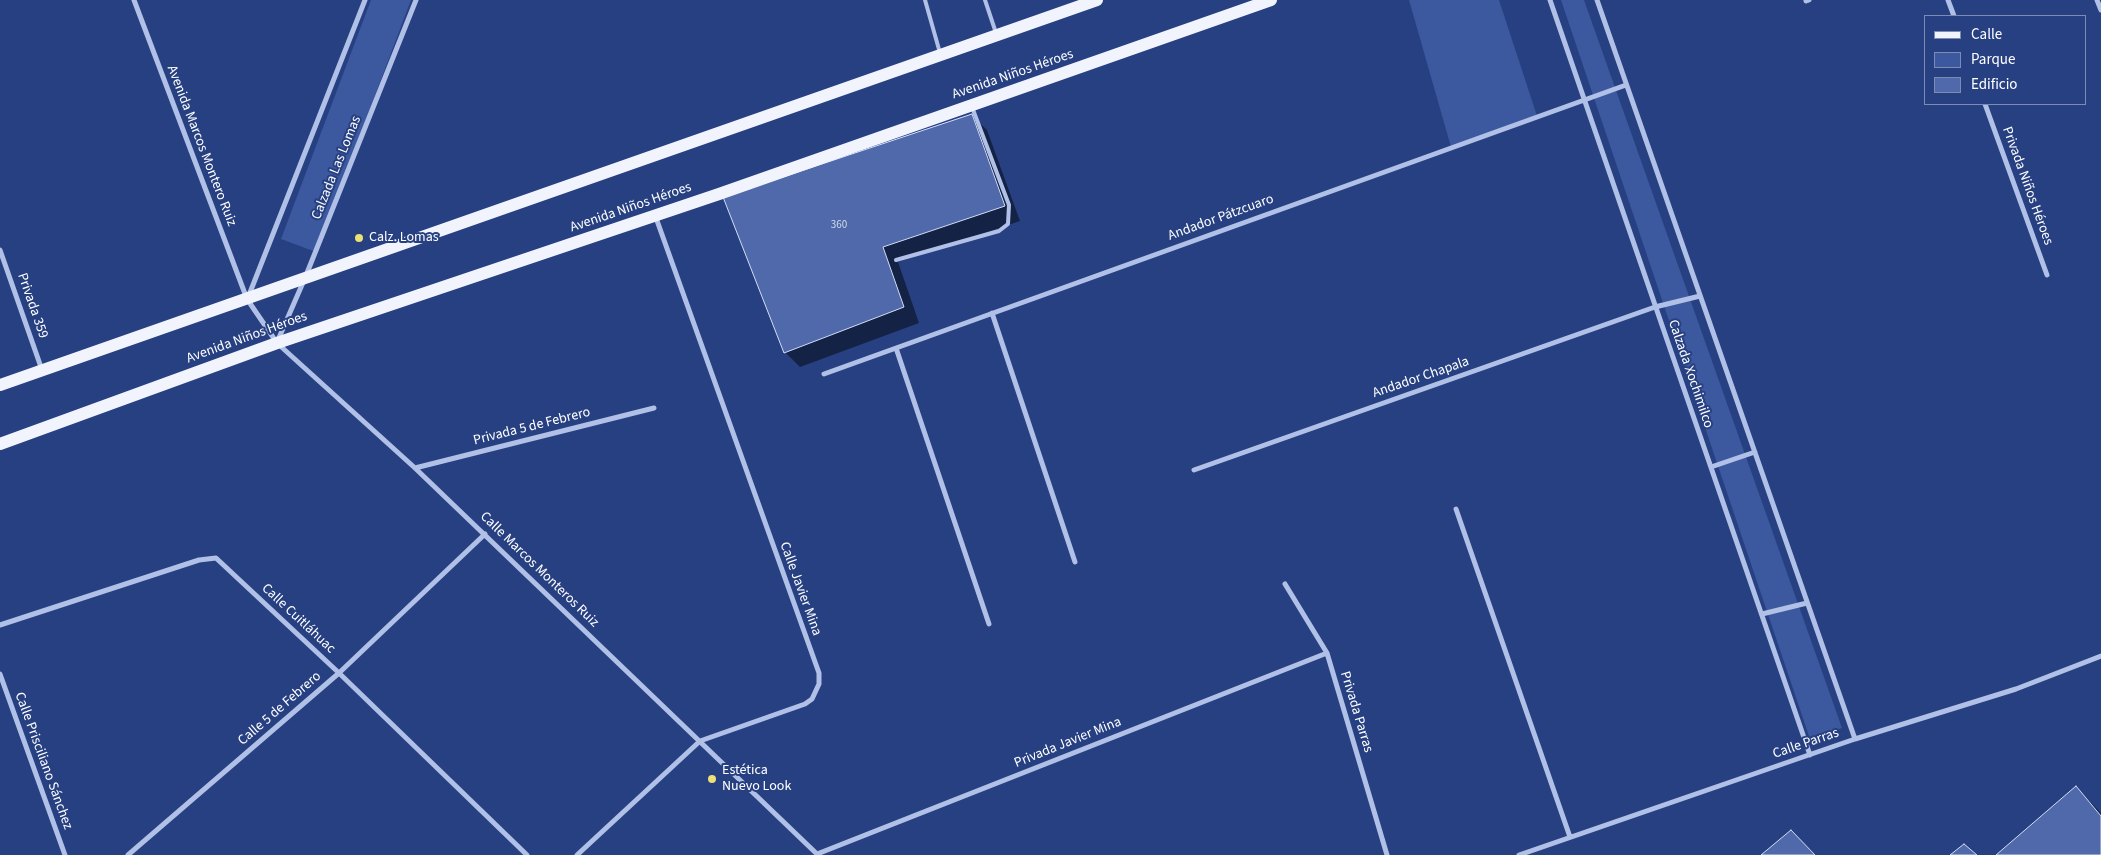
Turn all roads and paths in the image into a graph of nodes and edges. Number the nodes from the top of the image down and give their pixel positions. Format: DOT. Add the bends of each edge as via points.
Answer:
graph roads {
  1 [pos="134,0"];
  2 [pos="365,0"];
  3 [pos="416,0"];
  4 [pos="925,0"];
  5 [pos="985,0"];
  6 [pos="1097,0"];
  7 [pos="1271,0"];
  8 [pos="1550,0"];
  9 [pos="1596,0"];
  10 [pos="1948,0"];
  11 [pos="2097,0"];
  12 [pos="2101,10"];
  13 [pos="1954,15"];
  14 [pos="997,35"];
  15 [pos="941,55"];
  16 [pos="1626,85"];
  17 [pos="1584,99"];
  18 [pos="971,105"];
  19 [pos="1986,105"];
  20 [pos="655,215"];
  21 [pos="0,250"];
  22 [pos="896,260"];
  23 [pos="2047,275"];
  24 [pos="305,278"];
  25 [pos="1700,296"];
  26 [pos="247,299"];
  27 [pos="1655,307"];
  28 [pos="992,314"];
  29 [pos="277,343"];
  30 [pos="896,348"];
  31 [pos="42,370"];
  32 [pos="824,374"];
  33 [pos="0,385"];
  34 [pos="654,408"];
  35 [pos="0,444"];
  36 [pos="1754,452"];
  37 [pos="415,468"];
  38 [pos="1711,468"];
  39 [pos="1194,470"];
  40 [pos="1456,509"];
  41 [pos="485,534"];
  42 [pos="1074,562"];
  43 [pos="1285,584"];
  44 [pos="1808,603"];
  45 [pos="1762,614"];
  46 [pos="989,624"];
  47 [pos="0,625"];
  48 [pos="1327,653"];
  49 [pos="2101,656"];
  50 [pos="339,673"];
  51 [pos="0,674"];
  52 [pos="1855,739"];
  53 [pos="700,741"];
  54 [pos="1810,755"];
  55 [pos="1570,837"];
  56 [pos="818,854"];
  57 [pos="65,855"];
  58 [pos="128,855"];
  59 [pos="527,855"];
  60 [pos="576,855"];
  61 [pos="1387,855"];
  62 [pos="1518,855"];
  1 -- 26 [label="street, Avenida Marcos Montero Ruiz"];
  2 -- 26 [label="street"];
  3 -- 24 [label="street, Calzada Las Lomas"];
  4 -- 15 [label="lane"];
  5 -- 14 [label="lane"];
  6 -- 14 [label="main road"];
  7 -- 18 [label="main road, Avenida Niños Héroes"];
  8 -- 17 [label="street, Calzada Xochimilco"];
  9 -- 16 [label="street"];
  10 -- 13 [label="street"];
  11 -- 12 [label="street"];
  14 -- 15 [label="main road"];
  15 -- 24 [label="main road"];
  16 -- 17 [label="street, Andador Pátzcuaro"];
  16 -- 25 [label="street"];
  17 -- 27 [label="street, Calzada Xochimilco"];
  17 -- 28 [label="street, Andador Pátzcuaro"];
  18 -- 20 [label="main road, Avenida Niños Héroes"];
  18 -- 22 [label="lane" via="1009,205 1008,224 999,231"];
  19 -- 23 [label="street, Privada Niños Héroes"];
  20 -- 29 [label="main road, Avenida Niños Héroes"];
  20 -- 53 [label="street, Calle Javier Mina" via="819,673 816,692 805,704"];
  21 -- 31 [label="street, Privada 359"];
  24 -- 26 [label="main road"];
  24 -- 29 [label="street, Calzada Las Lomas"];
  25 -- 27 [label="street, Andador Chapala"];
  25 -- 36 [label="street"];
  26 -- 29 [label="street, Calle Marcos Monteros Ruiz"];
  26 -- 31 [label="main road"];
  27 -- 38 [label="street, Calzada Xochimilco"];
  27 -- 39 [label="street, Andador Chapala"];
  28 -- 30 [label="street, Andador Pátzcuaro"];
  28 -- 42 [label="street"];
  29 -- 35 [label="main road, Avenida Niños Héroes"];
  29 -- 37 [label="street, Calle Marcos Monteros Ruiz"];
  30 -- 32 [label="street, Andador Pátzcuaro"];
  30 -- 46 [label="street"];
  31 -- 33 [label="main road"];
  34 -- 37 [label="street, Privada 5 de Febrero"];
  36 -- 38 [label="street"];
  36 -- 44 [label="street"];
  37 -- 41 [label="street, Calle Marcos Monteros Ruiz"];
  38 -- 45 [label="street, Calzada Xochimilco"];
  40 -- 55 [label="street"];
  41 -- 50 [label="street, Calle 5 de Febrero"];
  41 -- 53 [label="street, Calle Marcos Monteros Ruiz"];
  43 -- 48 [label="street, Privada Parras"];
  44 -- 45 [label="street"];
  44 -- 52 [label="street"];
  45 -- 54 [label="street, Calzada Xochimilco"];
  47 -- 50 [label="street, Calle Cuitláhuac" via="199,560 216,558"];
  48 -- 56 [label="street, Privada Javier Mina"];
  48 -- 61 [label="street, Privada Parras"];
  49 -- 52 [label="street, Calle Parras" via="2016,689"];
  50 -- 58 [label="street, Calle 5 de Febrero"];
  50 -- 59 [label="street, Calle Cuitláhuac"];
  51 -- 57 [label="street, Calle Prisciliano Sánchez"];
  52 -- 54 [label="street, Calle Parras"];
  53 -- 56 [label="street, Calle Marcos Monteros Ruiz"];
  53 -- 60 [label="street, Calle Javier Mina"];
  54 -- 55 [label="street, Calle Parras"];
  55 -- 62 [label="street, Calle Parras"];
}
